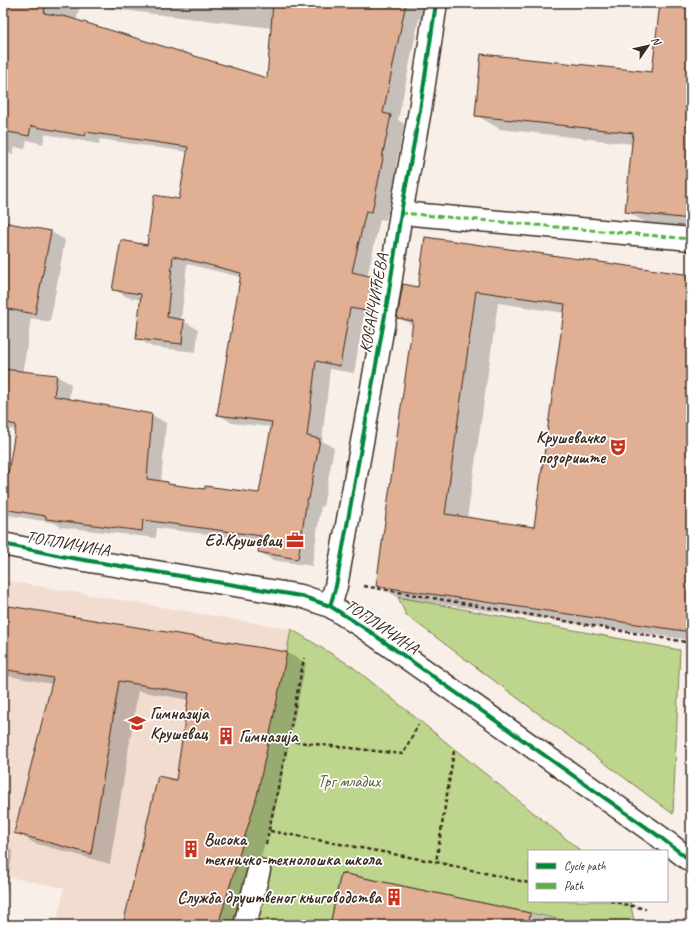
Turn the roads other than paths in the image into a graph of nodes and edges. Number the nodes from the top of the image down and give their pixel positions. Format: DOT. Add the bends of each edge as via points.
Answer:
graph roads {
  1 [pos="436,3"];
  2 [pos="401,213"];
  3 [pos="691,239"];
  4 [pos="3,544"];
  5 [pos="330,606"];
  6 [pos="691,861"];
  7 [pos="259,870"];
  8 [pos="245,925"];
  1 -- 2 [label="street, КОСАНЧИЋЕВА"];
  2 -- 3 [label="street"];
  2 -- 5 [label="street, КОСАНЧИЋЕВА" via="387,304"];
  4 -- 5 [label="street, ТОПЛИЧИНА" via="300,596"];
  5 -- 6 [label="street, ТОПЛИЧИНА" via="366,628"];
  7 -- 8 [label="street"];
}
